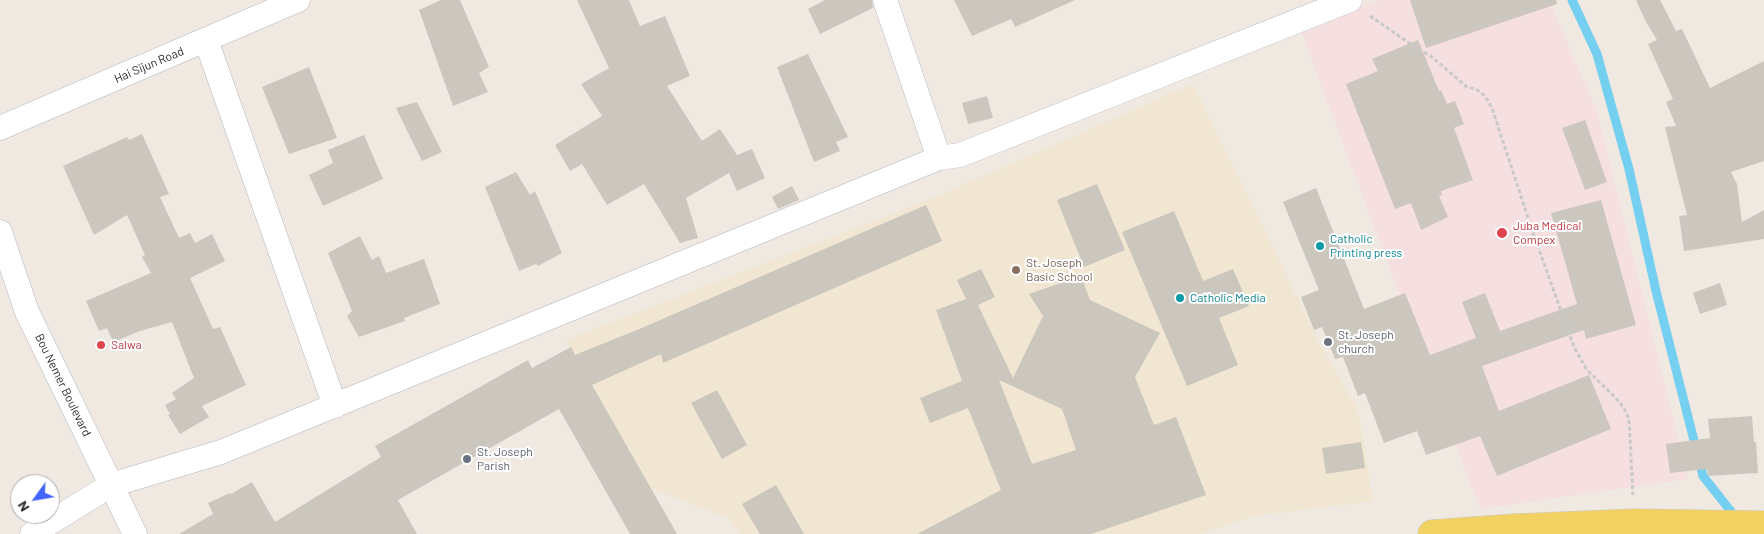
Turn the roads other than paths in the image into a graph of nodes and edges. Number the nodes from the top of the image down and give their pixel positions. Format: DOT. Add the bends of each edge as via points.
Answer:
graph roads {
  1 [pos="298,0"];
  2 [pos="885,0"];
  3 [pos="1349,1"];
  4 [pos="206,40"];
  5 [pos="0,128"];
  6 [pos="939,158"];
  7 [pos="0,232"];
  8 [pos="335,406"];
  9 [pos="111,485"];
  10 [pos="1749,528"];
  11 [pos="32,534"];
  12 [pos="135,534"];
  13 [pos="1432,534"];
  1 -- 4 [label="street, Hai Sijun Road"];
  2 -- 6 [label="street"];
  3 -- 6 [label="street" via="960,155"];
  4 -- 5 [label="street, Hai Sijun Road"];
  4 -- 8 [label="street"];
  6 -- 8 [label="street"];
  7 -- 9 [label="street, Bou Nemer Boulevard" via="27,312"];
  8 -- 9 [label="street" via="221,452"];
  9 -- 11 [label="street"];
  9 -- 12 [label="street, Bou Nemer Boulevard"];
  10 -- 13 [label="main road" via="1634,523"];
}
